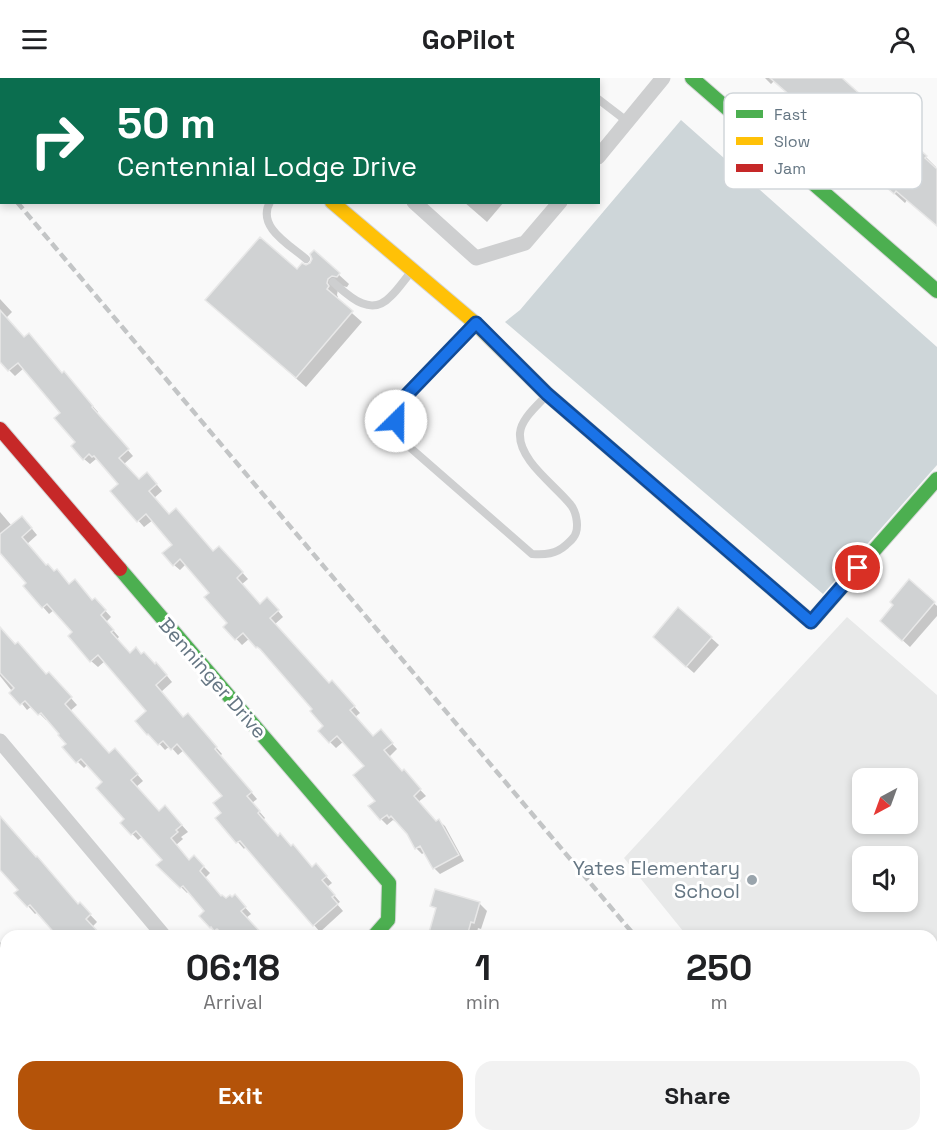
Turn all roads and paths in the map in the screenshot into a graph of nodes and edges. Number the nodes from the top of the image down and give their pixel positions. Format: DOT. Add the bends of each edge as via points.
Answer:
graph roads {
  1 [pos="663,78"];
  2 [pos="692,78"];
  3 [pos="600,101"];
  4 [pos="724,106"];
  5 [pos="628,122"];
  6 [pos="600,155"];
  7 [pos="820,189"];
  8 [pos="269,204"];
  9 [pos="334,204"];
  10 [pos="416,204"];
  11 [pos="558,204"];
  12 [pos="306,259"];
  13 [pos="412,270"];
  14 [pos="333,282"];
  15 [pos="937,291"];
  16 [pos="476,323"];
  17 [pos="547,394"];
  18 [pos="0,429"];
  19 [pos="937,479"];
  20 [pos="0,741"];
  21 [pos="159,930"];
  22 [pos="379,930"];
  1 -- 5 [label="street"];
  2 -- 4 [label="street"];
  3 -- 5 [label="lane"];
  5 -- 6 [label="street"];
  7 -- 15 [label="street"];
  8 -- 12 [label="lane" via="268,224"];
  9 -- 13 [label="street"];
  10 -- 11 [label="street" via="476,258 525,243"];
  13 -- 14 [label="lane" via="388,300 367,306"];
  13 -- 16 [label="street"];
  16 -- 17 [label="street"];
  16 -- 17 [label="lane" via="399,403 398,437 532,554 545,555 560,550 575,537 577,522 572,506 539,472 522,443 524,421"];
  17 -- 19 [label="street" via="811,622"];
  18 -- 22 [label="street, Benninger Drive" via="389,883 388,920"];
  20 -- 21 [label="street"];
}
